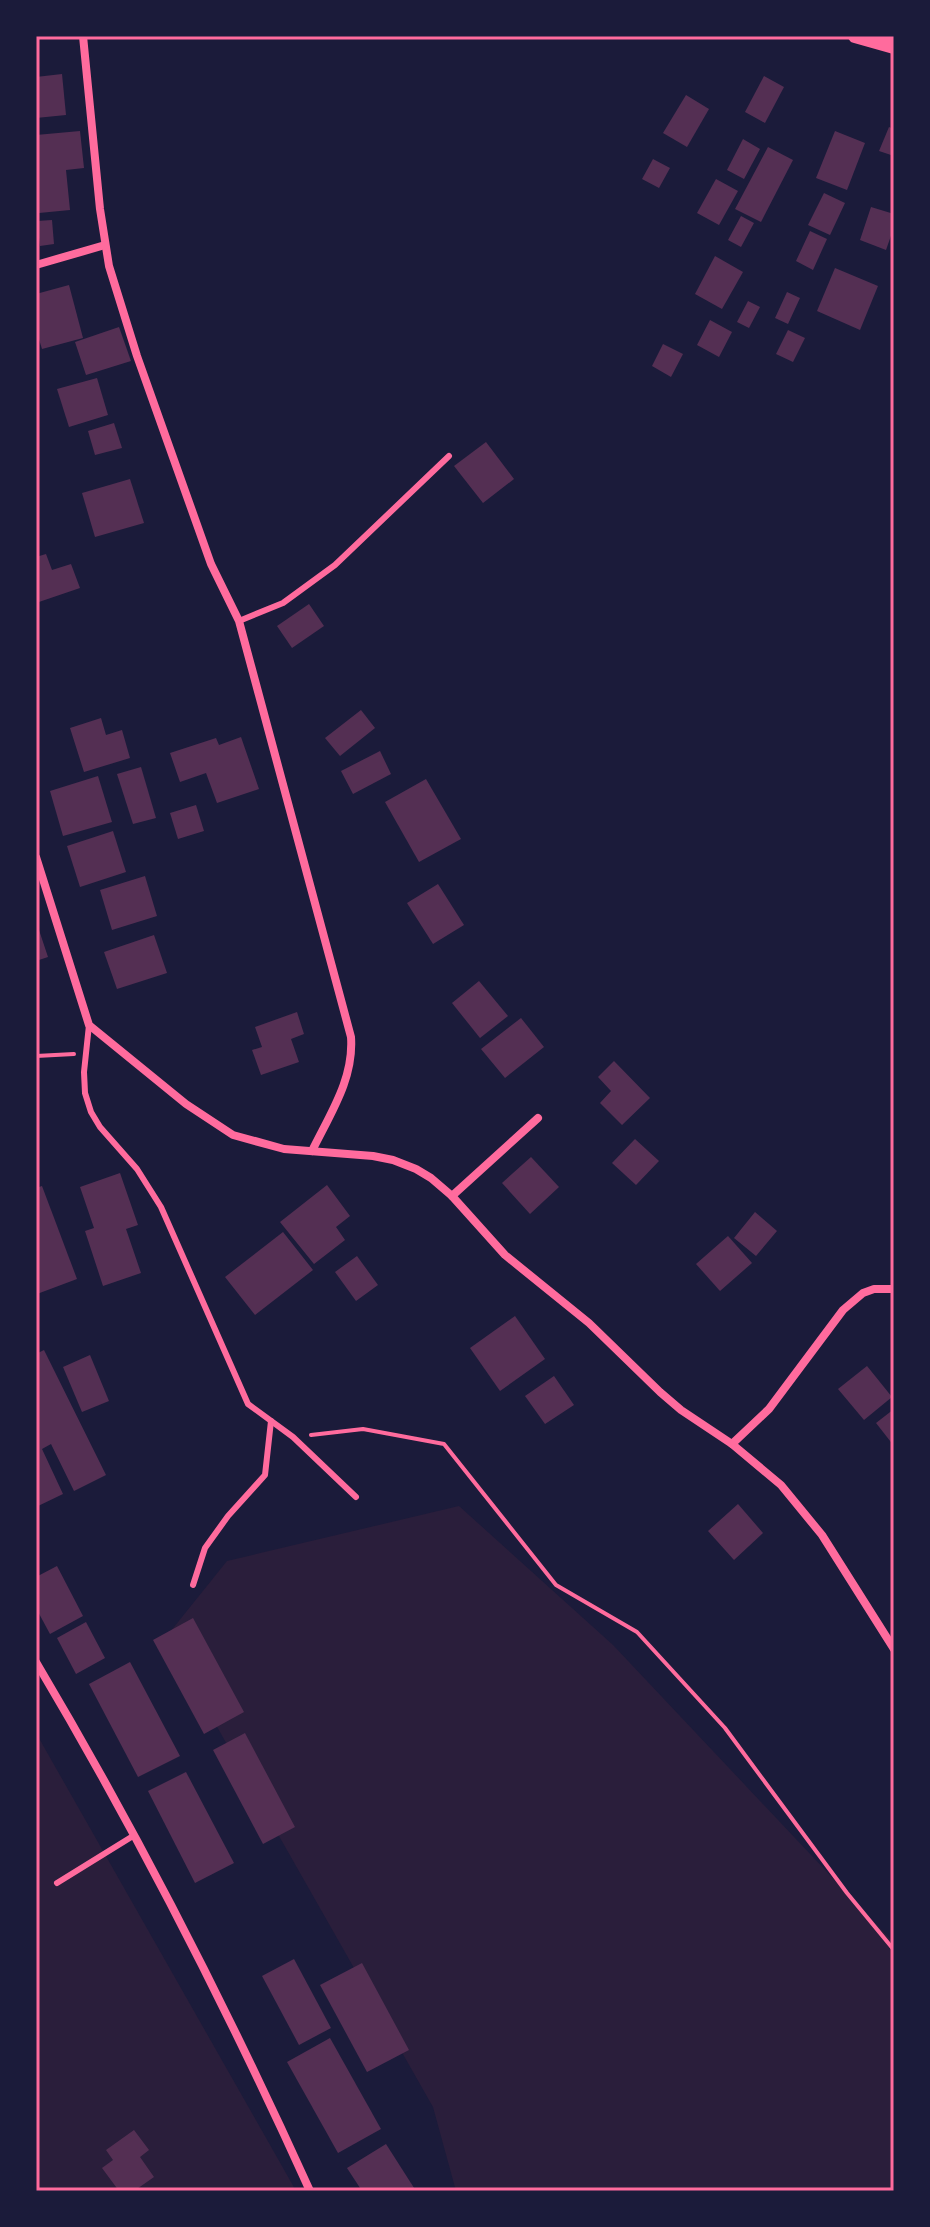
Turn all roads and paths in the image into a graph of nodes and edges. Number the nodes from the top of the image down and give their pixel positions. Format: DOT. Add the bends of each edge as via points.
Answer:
graph roads {
  1 [pos="83,36"];
  2 [pos="855,36"];
  3 [pos="894,47"];
  4 [pos="105,245"];
  5 [pos="36,265"];
  6 [pos="449,456"];
  7 [pos="239,621"];
  8 [pos="36,857"];
  9 [pos="89,1025"];
  10 [pos="84,1054"];
  11 [pos="36,1056"];
  12 [pos="538,1118"];
  13 [pos="312,1151"];
  14 [pos="452,1196"];
  15 [pos="894,1289"];
  16 [pos="271,1421"];
  17 [pos="293,1437"];
  18 [pos="732,1444"];
  19 [pos="356,1497"];
  20 [pos="193,1585"];
  21 [pos="894,1649"];
  22 [pos="36,1662"];
  23 [pos="133,1836"];
  24 [pos="57,1883"];
  25 [pos="894,1950"];
  26 [pos="310,2191"];
  1 -- 4 [label="street"];
  2 -- 3 [label="street"];
  4 -- 5 [label="street"];
  4 -- 7 [label="street" via="137,356 211,564"];
  6 -- 7 [label="lane" via="335,565 283,603"];
  7 -- 13 [label="street" via="351,1037 347,1080"];
  8 -- 9 [label="street"];
  9 -- 10 [label="lane"];
  9 -- 13 [label="street" via="217,1126 267,1146"];
  10 -- 11 [label="path"];
  10 -- 16 [label="lane" via="91,1112 155,1196 248,1404"];
  12 -- 14 [label="street"];
  13 -- 14 [label="street" via="393,1160 416,1169"];
  14 -- 18 [label="street" via="505,1255 589,1323 681,1410"];
  15 -- 18 [label="street" via="863,1293 843,1310 769,1409"];
  16 -- 17 [label="lane"];
  16 -- 20 [label="lane" via="265,1475 205,1548"];
  17 -- 19 [label="lane"];
  17 -- 25 [label="path" via="363,1429 444,1444 556,1585 637,1632 725,1728"];
  18 -- 21 [label="street" via="795,1499"];
  22 -- 23 [label="street"];
  23 -- 24 [label="lane"];
  23 -- 26 [label="street"];
}
